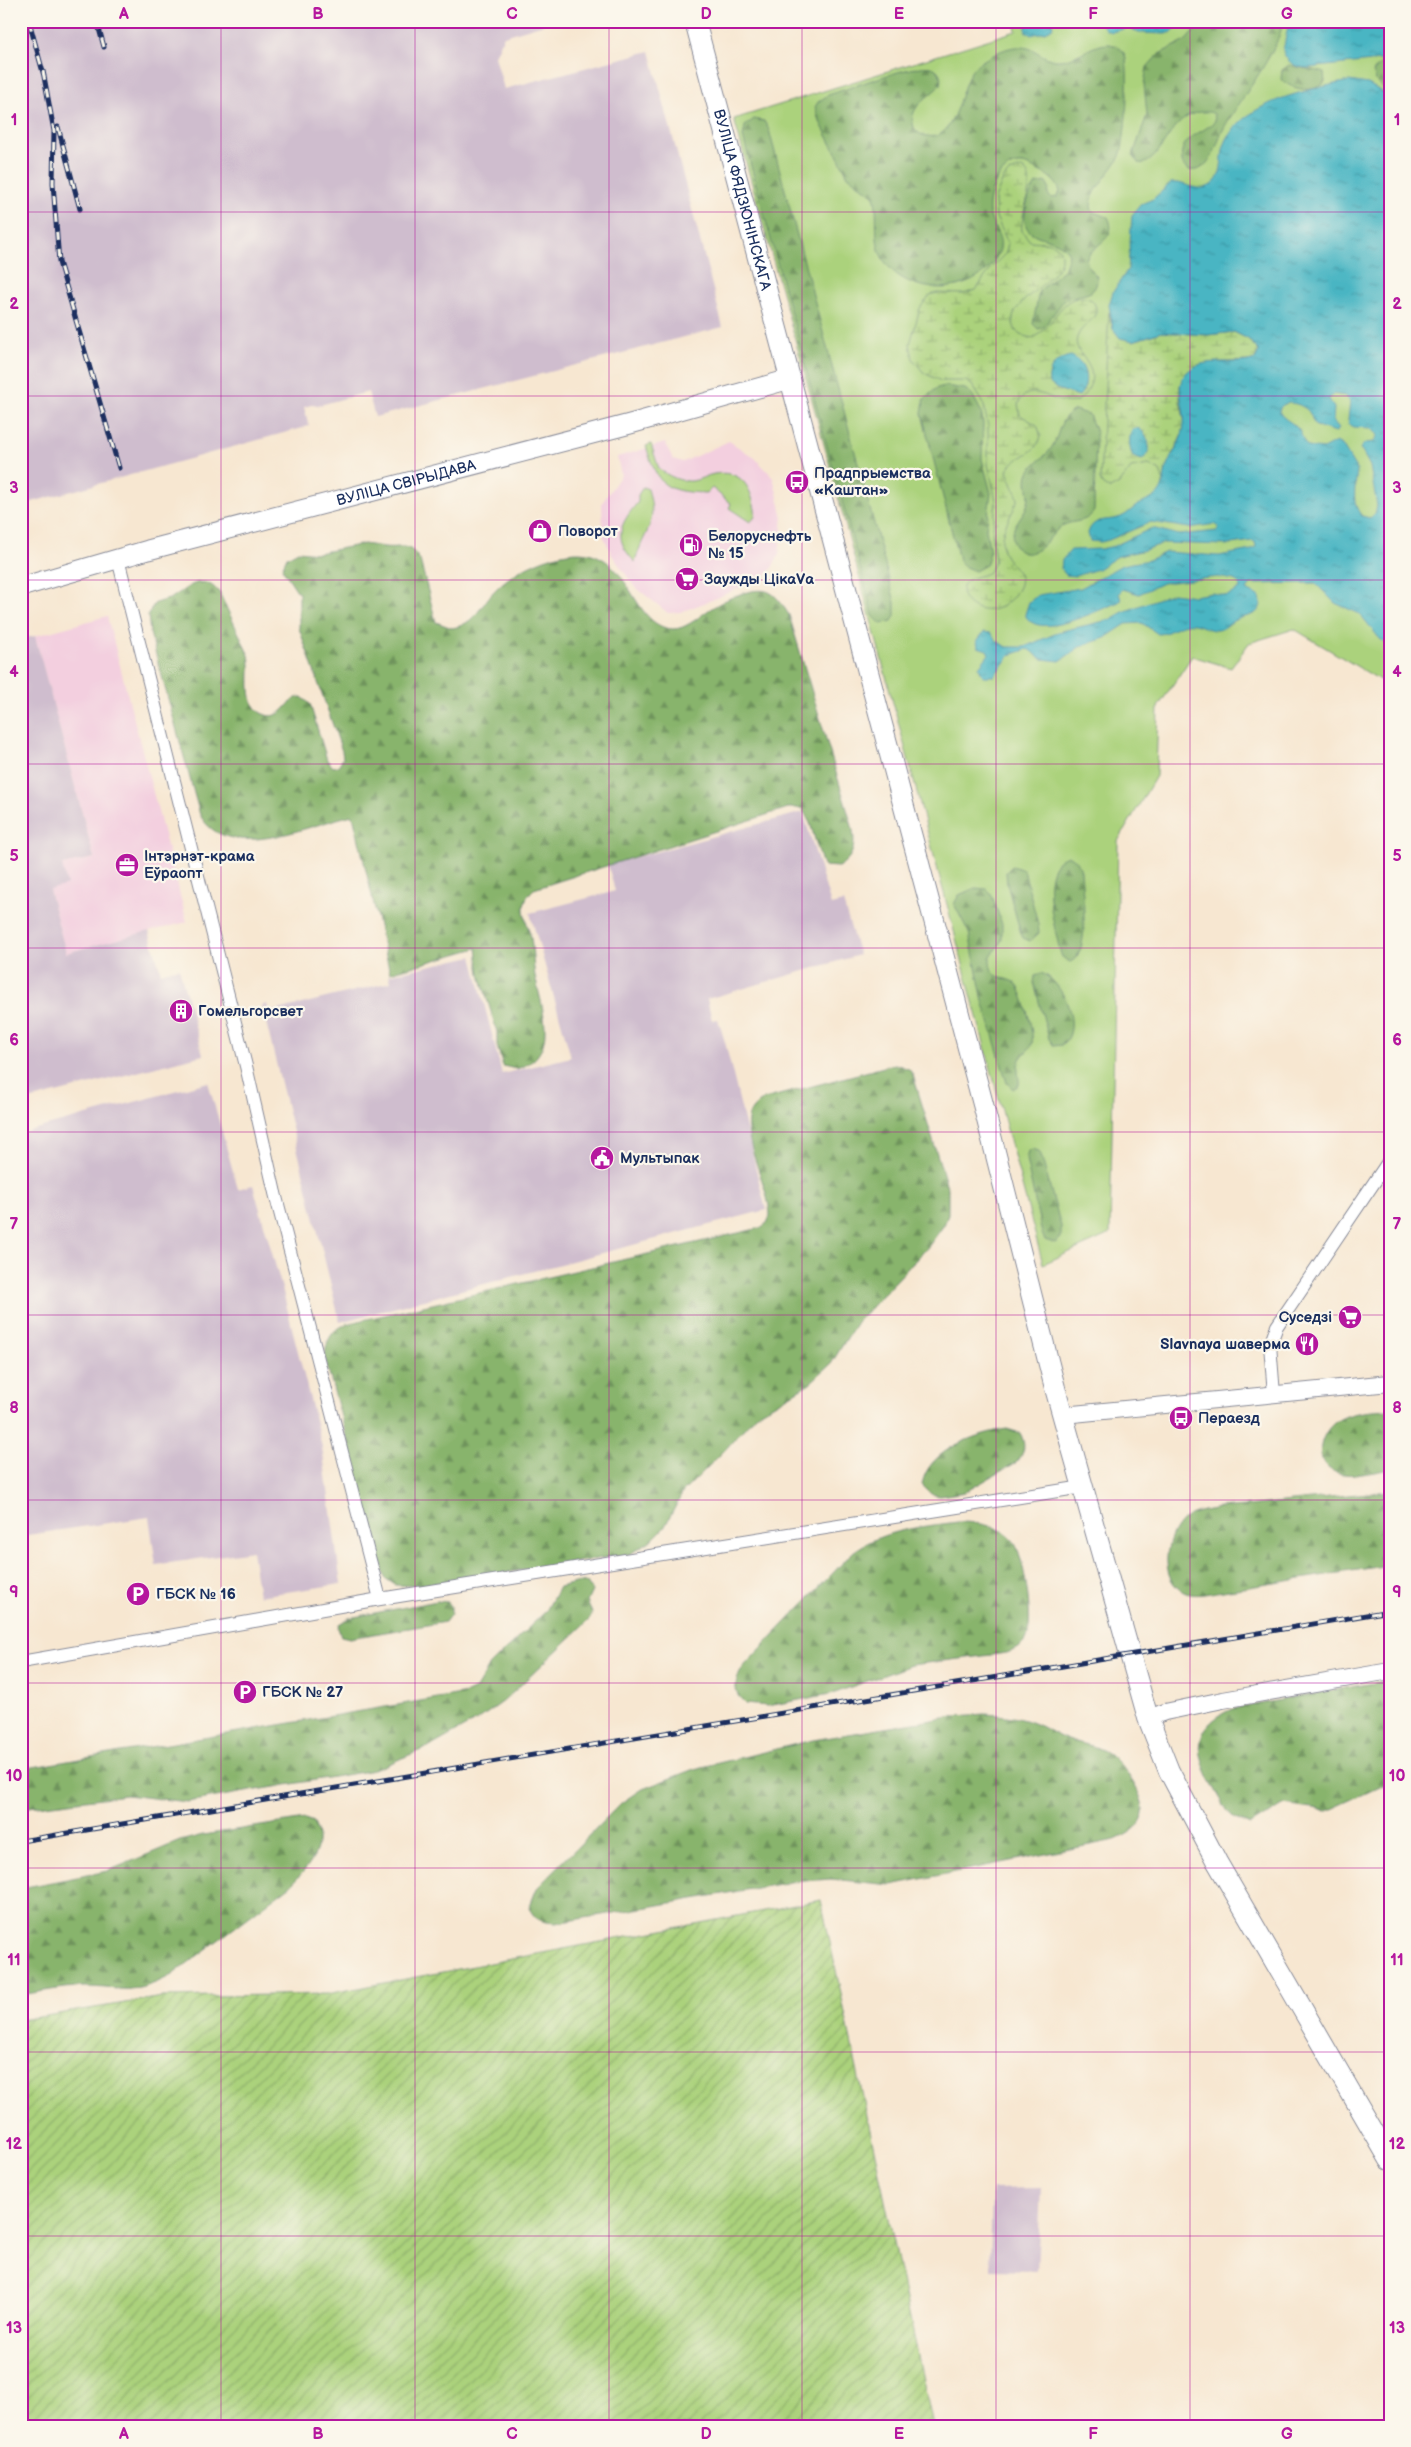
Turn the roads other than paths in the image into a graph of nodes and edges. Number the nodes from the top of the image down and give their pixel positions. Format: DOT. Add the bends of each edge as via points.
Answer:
graph roads {
  1 [pos="695,21"];
  2 [pos="790,379"];
  3 [pos="118,559"];
  4 [pos="21,587"];
  5 [pos="1390,1160"];
  6 [pos="1390,1383"];
  7 [pos="1274,1394"];
  8 [pos="1063,1415"];
  9 [pos="1083,1487"];
  10 [pos="380,1598"];
  11 [pos="21,1662"];
  12 [pos="1390,1670"];
  13 [pos="1148,1718"];
  14 [pos="1390,2160"];
  1 -- 2 [label="main road, ВУЛІЦА ФЯДЗЮНІНСКАГА"];
  2 -- 3 [label="main road, ВУЛІЦА СВІРЫДАВА"];
  2 -- 8 [label="main road, ВУЛІЦА ФЯДЗЮНІНСКАГА"];
  3 -- 4 [label="main road, ВУЛІЦА СВІРЫДАВА"];
  3 -- 10 [label="street" via="246,1066 275,1194"];
  5 -- 7 [label="street" via="1277,1326 1270,1345"];
  6 -- 7 [label="street"];
  7 -- 8 [label="street"];
  8 -- 9 [label="main road, ВУЛІЦА ФЯДЗЮНІНСКАГА"];
  9 -- 10 [label="street"];
  9 -- 13 [label="main road, ВУЛІЦА ФЯДЗЮНІНСКАГА"];
  10 -- 11 [label="street"];
  12 -- 13 [label="street" via="1223,1700"];
  13 -- 14 [label="main road, ВУЛІЦА ФЯДЗЮНІНСКАГА" via="1170,1771 1212,1854"];
}
